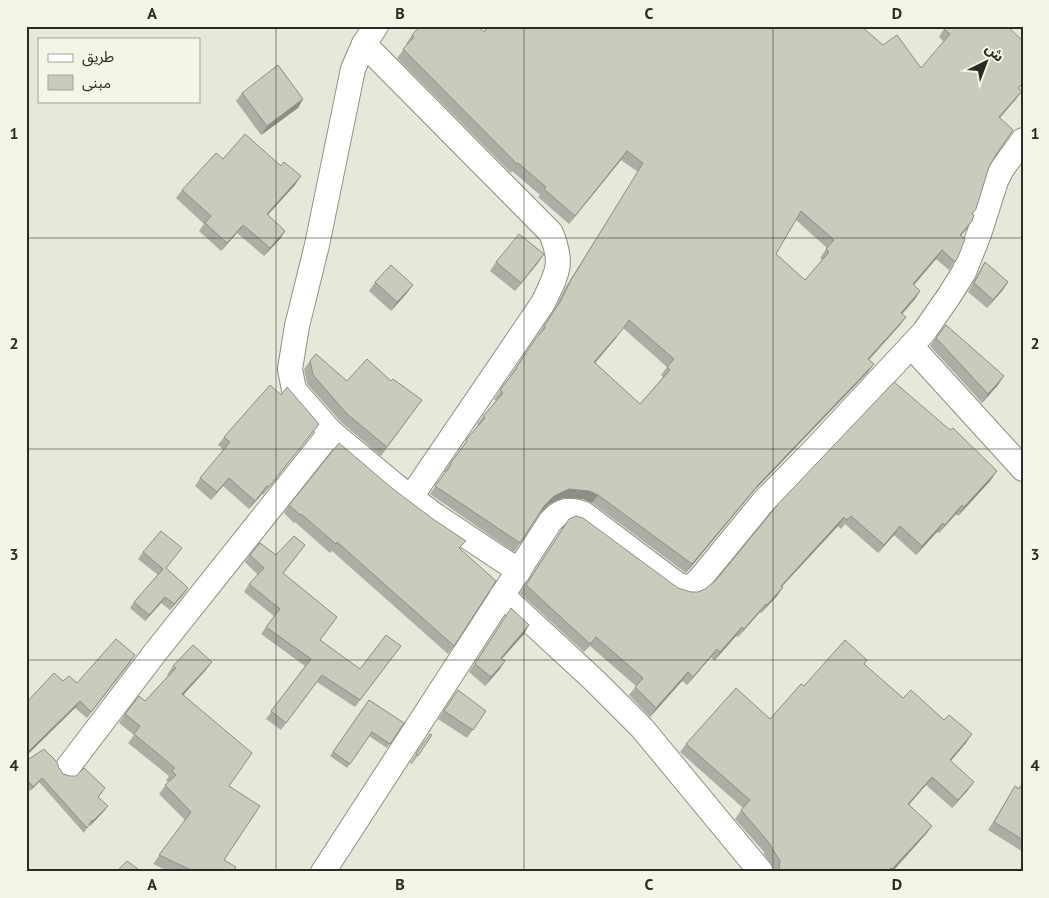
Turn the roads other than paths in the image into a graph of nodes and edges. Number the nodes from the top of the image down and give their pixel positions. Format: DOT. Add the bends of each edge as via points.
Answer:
graph roads {
  1 [pos="370,35"];
  2 [pos="1023,140"];
  3 [pos="911,346"];
  4 [pos="331,432"];
  5 [pos="1023,469"];
  6 [pos="411,497"];
  7 [pos="519,570"];
  8 [pos="502,595"];
  9 [pos="68,767"];
  10 [pos="322,872"];
  11 [pos="761,872"];
  1 -- 4 [label="street" via="353,69 290,369 294,390"];
  1 -- 6 [label="street" via="551,233 559,263 543,303"];
  2 -- 3 [label="street" via="996,181 964,272"];
  3 -- 5 [label="street"];
  3 -- 7 [label="street" via="763,502 691,588 677,584 575,510 557,514"];
  4 -- 6 [label="street"];
  4 -- 9 [label="street"];
  6 -- 7 [label="street"];
  7 -- 8 [label="street"];
  8 -- 10 [label="street"];
  8 -- 11 [label="street" via="642,728"];
}
